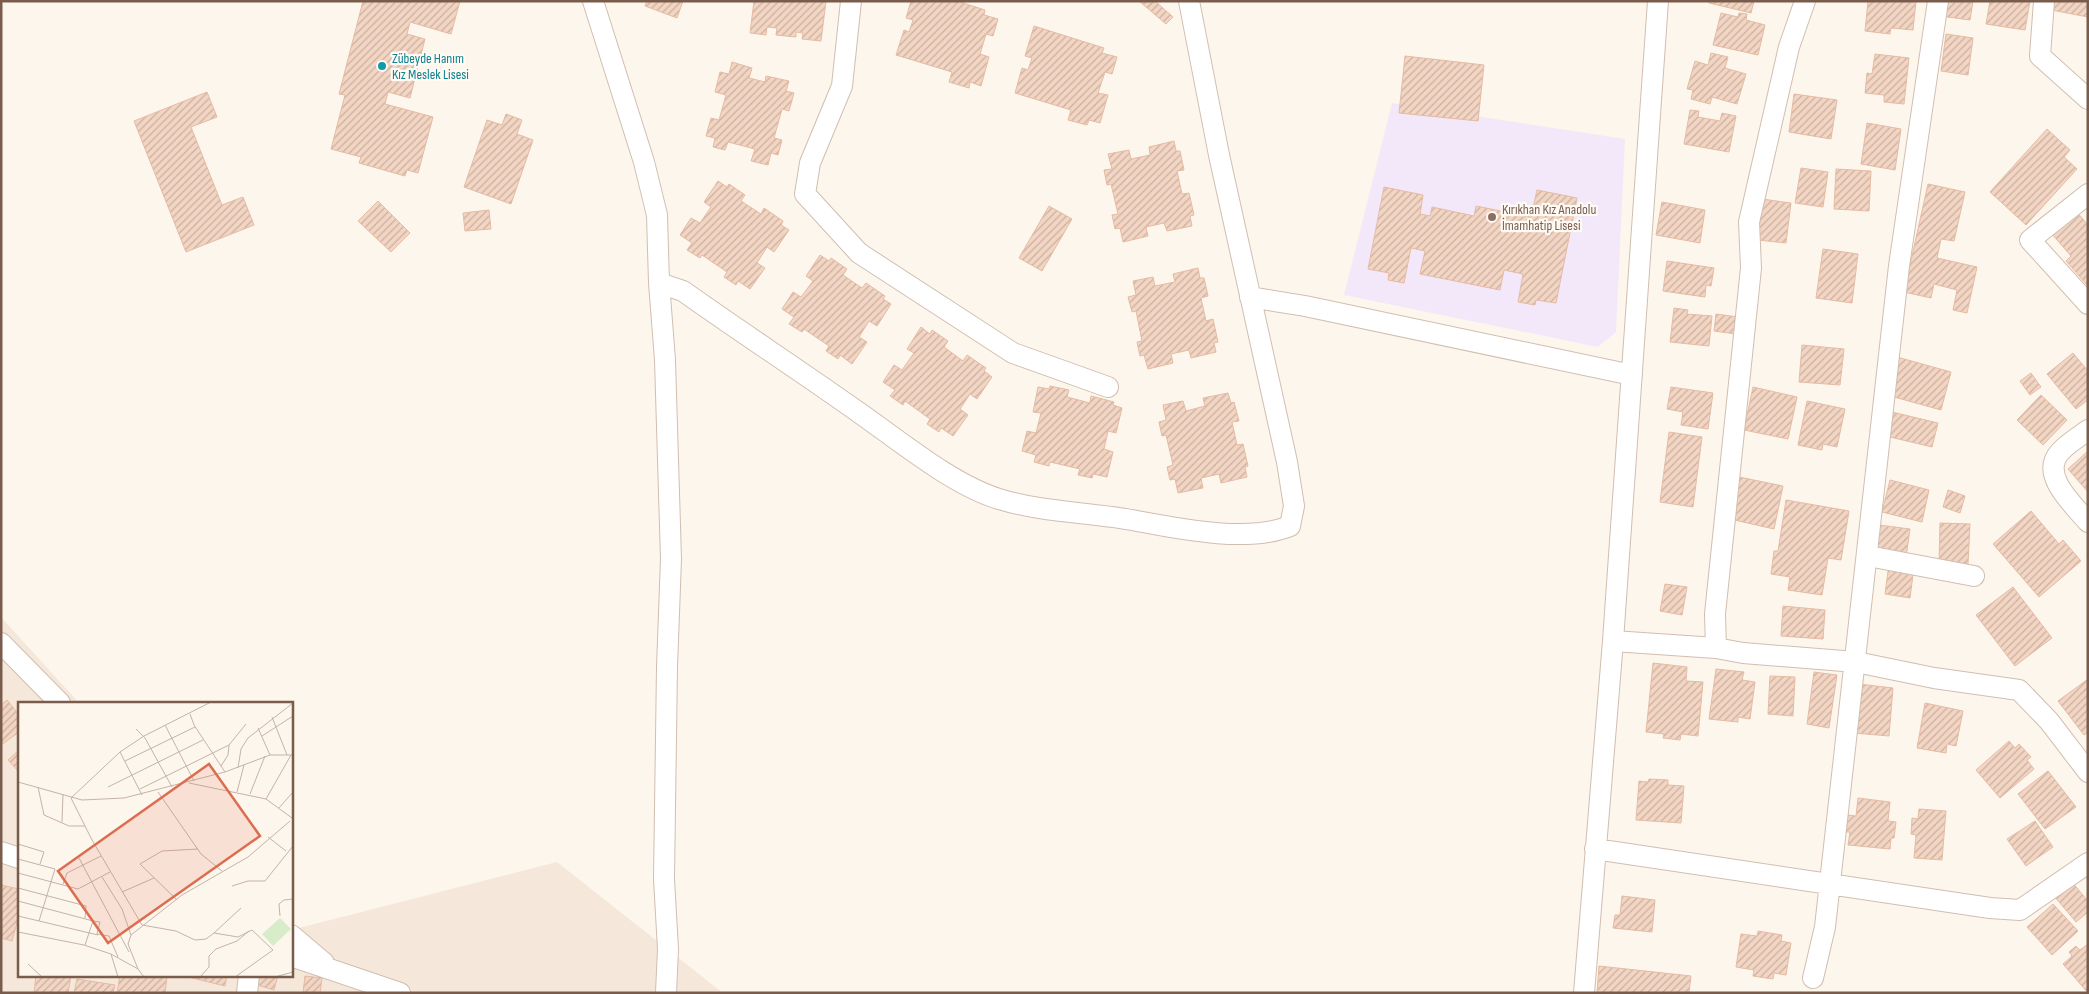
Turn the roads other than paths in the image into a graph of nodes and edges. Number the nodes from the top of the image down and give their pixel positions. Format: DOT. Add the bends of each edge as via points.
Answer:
graph roads {
  1 [pos="593,1"];
  2 [pos="851,1"];
  3 [pos="1189,1"];
  4 [pos="1658,1"];
  5 [pos="1805,1"];
  6 [pos="1938,1"];
  7 [pos="2044,1"];
  8 [pos="2088,99"];
  9 [pos="2088,194"];
  10 [pos="659,283"];
  11 [pos="1250,297"];
  12 [pos="2088,304"];
  13 [pos="1632,375"];
  14 [pos="1108,387"];
  15 [pos="2088,430"];
  16 [pos="2088,522"];
  17 [pos="1868,556"];
  18 [pos="1974,576"];
  19 [pos="1613,641"];
  20 [pos="1,643"];
  21 [pos="1716,648"];
  22 [pos="1856,662"];
  23 [pos="59,702"];
  24 [pos="2088,772"];
  25 [pos="1595,849"];
  26 [pos="1,852"];
  27 [pos="18,858"];
  28 [pos="2088,863"];
  29 [pos="1830,883"];
  30 [pos="292,936"];
  31 [pos="292,956"];
  32 [pos="332,970"];
  33 [pos="249,976"];
  34 [pos="1813,978"];
  35 [pos="247,993"];
  36 [pos="400,993"];
  37 [pos="666,993"];
  38 [pos="1584,993"];
  1 -- 10 [label="street" via="644,162 657,215"];
  2 -- 14 [label="street" via="842,86 810,163 805,194 859,253 1013,353"];
  3 -- 11 [label="street"];
  4 -- 13 [label="street"];
  5 -- 21 [label="street" via="1789,47 1749,222 1751,268 1715,614"];
  6 -- 17 [label="street" via="1899,266"];
  7 -- 8 [label="street" via="2040,56"];
  9 -- 12 [label="street" via="2030,240"];
  10 -- 11 [label="street" via="684,291 928,460 977,490 1000,499 1056,510 1123,518 1196,533 1273,533 1290,526 1294,506 1287,462"];
  10 -- 37 [label="street" via="665,360 671,559 664,879 668,949"];
  11 -- 13 [label="street"];
  13 -- 19 [label="street"];
  15 -- 16 [label="street" via="2059,453 2054,466 2057,485"];
  17 -- 18 [label="street"];
  17 -- 22 [label="street"];
  19 -- 21 [label="street"];
  19 -- 25 [label="street"];
  20 -- 23 [label="street"];
  21 -- 22 [label="street"];
  22 -- 24 [label="street" via="1934,678 2019,690 2049,721"];
  22 -- 29 [label="street"];
  25 -- 29 [label="street"];
  25 -- 38 [label="street"];
  26 -- 27 [label="street"];
  28 -- 29 [label="street" via="2020,910"];
  29 -- 34 [label="street" via="1825,927"];
  30 -- 32 [label="street"];
  31 -- 32 [label="street"];
  32 -- 36 [label="street"];
  33 -- 35 [label="street"];
}
